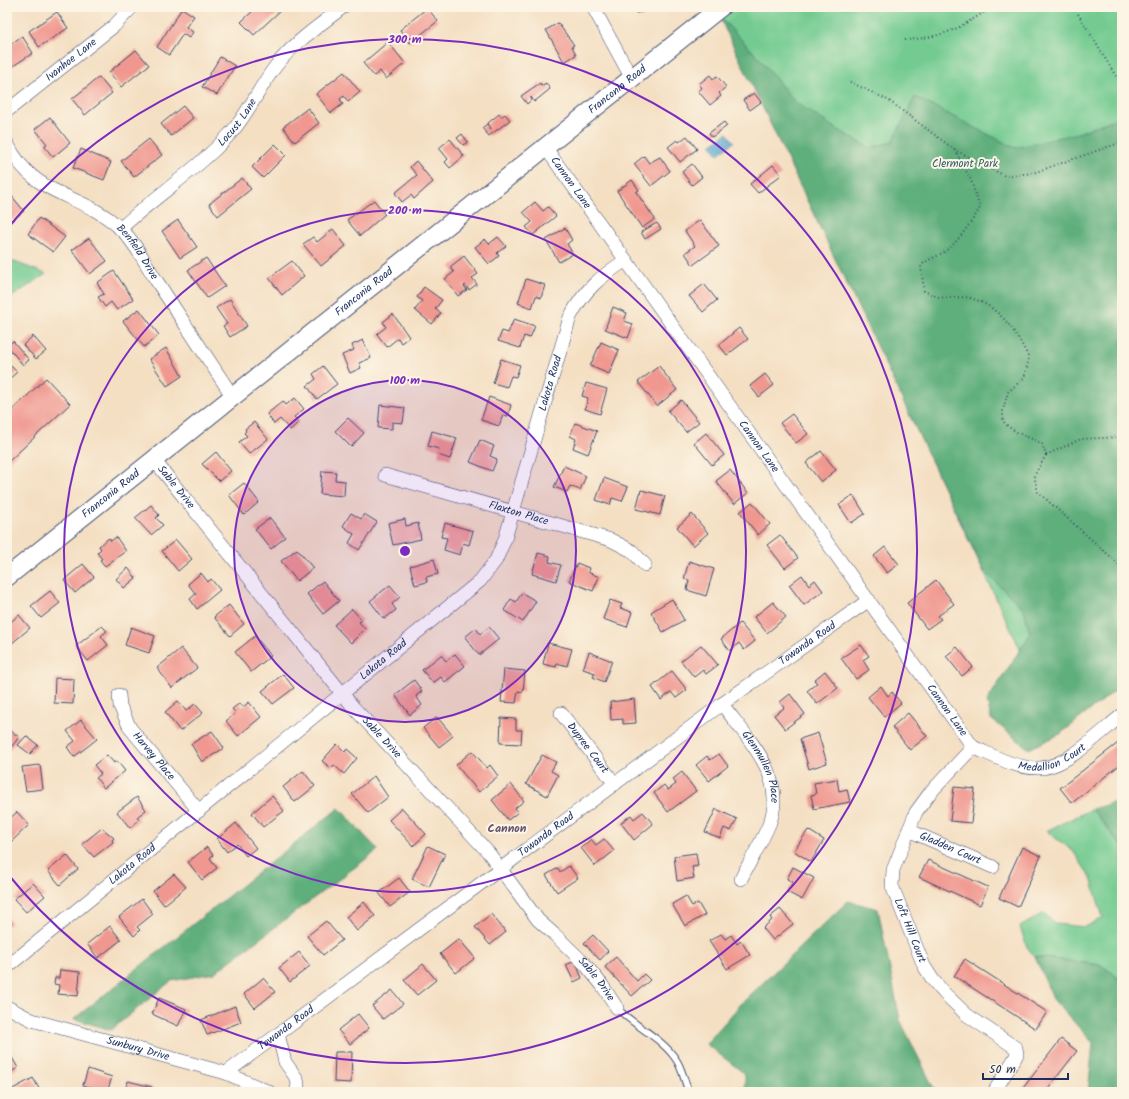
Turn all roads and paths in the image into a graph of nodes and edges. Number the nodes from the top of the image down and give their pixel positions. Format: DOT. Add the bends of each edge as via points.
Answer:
graph roads {
  1 [pos="132,7"];
  2 [pos="343,7"];
  3 [pos="593,7"];
  4 [pos="721,7"];
  5 [pos="992,7"];
  6 [pos="1074,7"];
  7 [pos="905,40"];
  8 [pos="631,77"];
  9 [pos="1122,81"];
  10 [pos="850,82"];
  11 [pos="7,111"];
  12 [pos="1122,142"];
  13 [pos="7,143"];
  14 [pos="545,147"];
  15 [pos="955,150"];
  16 [pos="120,229"];
  17 [pos="626,260"];
  18 [pos="233,397"];
  19 [pos="1122,436"];
  20 [pos="1046,455"];
  21 [pos="154,460"];
  22 [pos="385,475"];
  23 [pos="513,512"];
  24 [pos="645,565"];
  25 [pos="1122,567"];
  26 [pos="7,577"];
  27 [pos="869,600"];
  28 [pos="343,694"];
  29 [pos="119,695"];
  30 [pos="722,704"];
  31 [pos="561,713"];
  32 [pos="1122,715"];
  33 [pos="973,747"];
  34 [pos="615,784"];
  35 [pos="199,811"];
  36 [pos="908,830"];
  37 [pos="993,867"];
  38 [pos="500,869"];
  39 [pos="741,879"];
  40 [pos="7,967"];
  41 [pos="7,1007"];
  42 [pos="617,1008"];
  43 [pos="278,1034"];
  44 [pos="226,1073"];
  45 [pos="269,1092"];
  46 [pos="296,1092"];
  47 [pos="689,1092"];
  48 [pos="994,1092"];
  1 -- 11 [label="street, Ivanhoe Lane" via="114,26"];
  2 -- 16 [label="street, Locust Lane" via="283,56 244,117 228,137"];
  3 -- 8 [label="street"];
  4 -- 8 [label="main road, Franconia Road"];
  5 -- 7 [label="path" via="951,32 926,39"];
  6 -- 9 [label="path" via="1117,78"];
  8 -- 14 [label="main road, Franconia Road"];
  10 -- 15 [label="path" via="888,100"];
  12 -- 15 [label="path" via="1033,173 1004,176"];
  13 -- 16 [label="street, Benfield Drive" via="19,162 41,185 91,208"];
  14 -- 17 [label="street, Cannon Lane"];
  14 -- 18 [label="main road, Franconia Road"];
  15 -- 20 [label="path" via="971,180 980,208 968,227 943,253 921,266 924,291 938,297 969,298 984,304 1001,314 1020,339 1029,358 1024,378 1008,392 1002,421 1018,434 1029,436 1042,444"];
  16 -- 18 [label="street, Benfield Drive" via="130,240"];
  17 -- 23 [label="street, Lakota Road" via="592,285 570,317"];
  17 -- 27 [label="street, Cannon Lane"];
  18 -- 21 [label="main road, Franconia Road"];
  19 -- 20 [label="path" via="1081,439"];
  20 -- 25 [label="path" via="1034,476 1038,492"];
  21 -- 26 [label="main road, Franconia Road"];
  21 -- 28 [label="street, Sable Drive"];
  22 -- 23 [label="street, Flaxton Place"];
  23 -- 24 [label="street, Flaxton Place" via="611,540 632,551"];
  23 -- 28 [label="street, Lakota Road" via="500,552 480,581"];
  27 -- 30 [label="street, Towanda Road"];
  27 -- 33 [label="street, Cannon Lane"];
  28 -- 35 [label="street, Lakota Road"];
  28 -- 38 [label="street, Sable Drive" via="488,852"];
  29 -- 35 [label="street, Harvey Place" via="120,706 130,728"];
  30 -- 34 [label="street, Towanda Road"];
  30 -- 39 [label="street, Glenmullen Place" via="763,761 772,780 774,793 770,823"];
  31 -- 34 [label="street, Dupree Court"];
  32 -- 33 [label="street, Medallion Court" via="1068,758 1047,767 1012,764"];
  33 -- 36 [label="street, Loft Hill Court" via="921,804"];
  34 -- 38 [label="street, Towanda Road"];
  35 -- 40 [label="street, Lakota Road"];
  36 -- 37 [label="street, Gladden Court"];
  36 -- 48 [label="street, Loft Hill Court" via="893,870 892,886 924,966 945,994 962,1010 1016,1048 1016,1058"];
  38 -- 42 [label="street, Sable Drive" via="538,920 584,963"];
  38 -- 43 [label="street, Towanda Road"];
  41 -- 44 [label="street, Sunbury Drive" via="32,1020"];
  42 -- 47 [label="lane" via="676,1059 683,1071"];
  43 -- 44 [label="street, Towanda Road"];
  43 -- 46 [label="street" via="286,1062 298,1085"];
  44 -- 45 [label="street, Sunbury Drive"];
}
